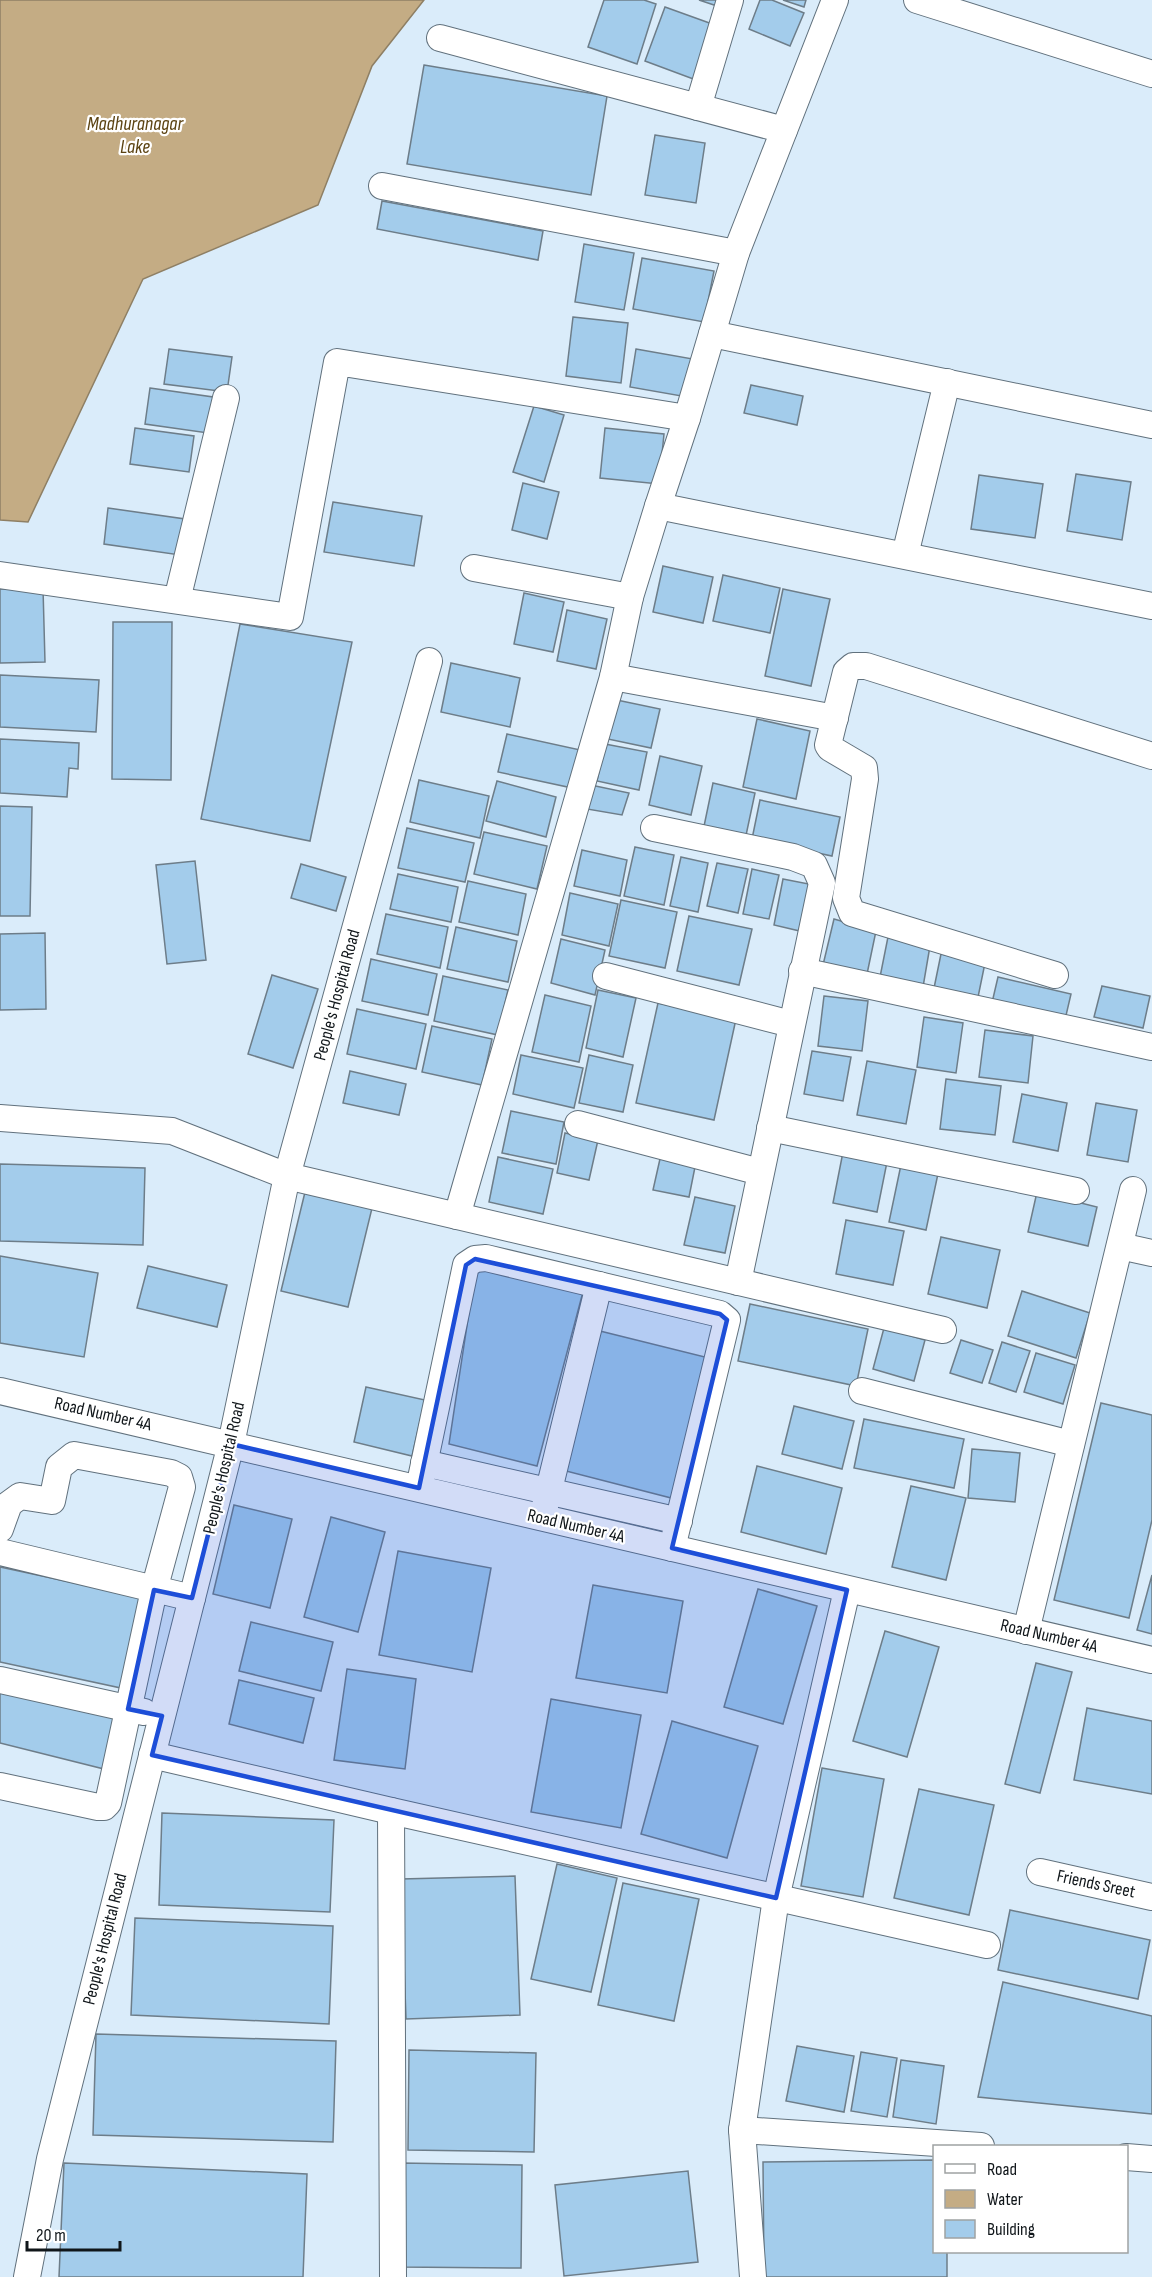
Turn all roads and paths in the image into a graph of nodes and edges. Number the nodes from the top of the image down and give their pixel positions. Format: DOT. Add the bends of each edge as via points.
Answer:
graph roads {
  1 [pos="730,0"];
  2 [pos="835,0"];
  3 [pos="917,0"];
  4 [pos="440,38"];
  5 [pos="1152,74"];
  6 [pos="698,107"];
  7 [pos="784,130"];
  8 [pos="382,186"];
  9 [pos="736,253"];
  10 [pos="712,334"];
  11 [pos="947,382"];
  12 [pos="226,398"];
  13 [pos="687,418"];
  14 [pos="1152,425"];
  15 [pos="658,506"];
  16 [pos="905,555"];
  17 [pos="474,568"];
  18 [pos="0,574"];
  19 [pos="630,597"];
  20 [pos="177,600"];
  21 [pos="1152,606"];
  22 [pos="429,661"];
  23 [pos="612,677"];
  24 [pos="835,718"];
  25 [pos="1152,756"];
  26 [pos="654,828"];
  27 [pos="802,971"];
  28 [pos="1054,975"];
  29 [pos="606,976"];
  30 [pos="792,1024"];
  31 [pos="1152,1047"];
  32 [pos="0,1118"];
  33 [pos="578,1124"];
  34 [pos="770,1128"];
  35 [pos="760,1172"];
  36 [pos="287,1176"];
  37 [pos="1133,1190"];
  38 [pos="1076,1191"];
  39 [pos="457,1216"];
  40 [pos="1120,1246"];
  41 [pos="1152,1253"];
  42 [pos="738,1282"];
  43 [pos="599,1285"];
  44 [pos="943,1330"];
  45 [pos="862,1390"];
  46 [pos="0,1391"];
  47 [pos="231,1444"];
  48 [pos="1071,1444"];
  49 [pos="424,1463"];
  50 [pos="419,1488"];
  51 [pos="548,1491"];
  52 [pos="542,1518"];
  53 [pos="679,1521"];
  54 [pos="0,1529"];
  55 [pos="672,1548"];
  56 [pos="0,1552"];
  57 [pos="154,1590"];
  58 [pos="847,1590"];
  59 [pos="192,1598"];
  60 [pos="1026,1631"];
  61 [pos="1152,1660"];
  62 [pos="0,1680"];
  63 [pos="128,1709"];
  64 [pos="162,1716"];
  65 [pos="152,1755"];
  66 [pos="0,1786"];
  67 [pos="391,1811"];
  68 [pos="1040,1872"];
  69 [pos="1152,1897"];
  70 [pos="776,1899"];
  71 [pos="987,1945"];
  72 [pos="742,2130"];
  73 [pos="966,2145"];
  74 [pos="1128,2157"];
  75 [pos="1152,2158"];
  76 [pos="27,2277"];
  77 [pos="393,2277"];
  78 [pos="753,2277"];
  1 -- 6 [label="street"];
  2 -- 7 [label="street"];
  3 -- 5 [label="street"];
  4 -- 6 [label="street"];
  6 -- 7 [label="street"];
  7 -- 9 [label="street"];
  8 -- 9 [label="street"];
  9 -- 10 [label="street"];
  10 -- 11 [label="street"];
  10 -- 13 [label="street"];
  11 -- 14 [label="street"];
  11 -- 16 [label="street"];
  12 -- 20 [label="street"];
  13 -- 15 [label="street"];
  13 -- 20 [label="street" via="337,362 290,617"];
  15 -- 16 [label="street"];
  15 -- 19 [label="street"];
  16 -- 21 [label="street"];
  17 -- 19 [label="street"];
  18 -- 20 [label="street"];
  19 -- 23 [label="street"];
  22 -- 36 [label="street, People's Hospital Road"];
  23 -- 24 [label="street"];
  23 -- 39 [label="street"];
  24 -- 25 [label="street" via="846,672 853,666 866,666"];
  24 -- 28 [label="street" via="828,745 864,768 865,778 846,898 852,913"];
  26 -- 27 [label="street" via="814,864 822,883"];
  27 -- 30 [label="street"];
  27 -- 31 [label="street"];
  29 -- 30 [label="street"];
  30 -- 34 [label="street"];
  32 -- 36 [label="street" via="172,1131"];
  33 -- 35 [label="street"];
  34 -- 35 [label="street"];
  34 -- 38 [label="street"];
  35 -- 42 [label="street"];
  36 -- 39 [label="street"];
  36 -- 47 [label="street, People's Hospital Road"];
  37 -- 40 [label="street"];
  39 -- 42 [label="street"];
  40 -- 41 [label="street"];
  40 -- 48 [label="street"];
  42 -- 44 [label="street"];
  43 -- 49 [label="street" via="486,1258 466,1265"];
  43 -- 51 [label="street"];
  43 -- 53 [label="street" via="720,1314 727,1320"];
  45 -- 48 [label="street"];
  46 -- 47 [label="street, Road Number 4A"];
  47 -- 50 [label="street, Road Number 4A"];
  47 -- 59 [label="street, People's Hospital Road"];
  48 -- 60 [label="street"];
  49 -- 50 [label="street"];
  49 -- 51 [label="street"];
  50 -- 52 [label="street, Road Number 4A"];
  51 -- 52 [label="street"];
  51 -- 53 [label="street"];
  52 -- 55 [label="street, Road Number 4A"];
  53 -- 55 [label="street"];
  54 -- 57 [label="street" via="9,1504 20,1497 52,1501 59,1467 74,1455 171,1473 179,1477 182,1487"];
  55 -- 58 [label="street, Road Number 4A"];
  56 -- 57 [label="street"];
  57 -- 59 [label="street"];
  57 -- 63 [label="street"];
  58 -- 60 [label="street, Road Number 4A"];
  58 -- 70 [label="street"];
  59 -- 64 [label="street, People's Hospital Road"];
  60 -- 61 [label="street, Road Number 4A"];
  62 -- 63 [label="street"];
  63 -- 64 [label="street"];
  63 -- 66 [label="street" via="104,1807"];
  64 -- 65 [label="street, People's Hospital Road"];
  65 -- 67 [label="street"];
  65 -- 76 [label="street, People's Hospital Road" via="50,2159"];
  67 -- 70 [label="street"];
  67 -- 77 [label="street"];
  68 -- 69 [label="street, Friends Sreet"];
  70 -- 71 [label="street"];
  70 -- 72 [label="street"];
  72 -- 73 [label="street"];
  72 -- 78 [label="street"];
  74 -- 75 [label="street"];
}
